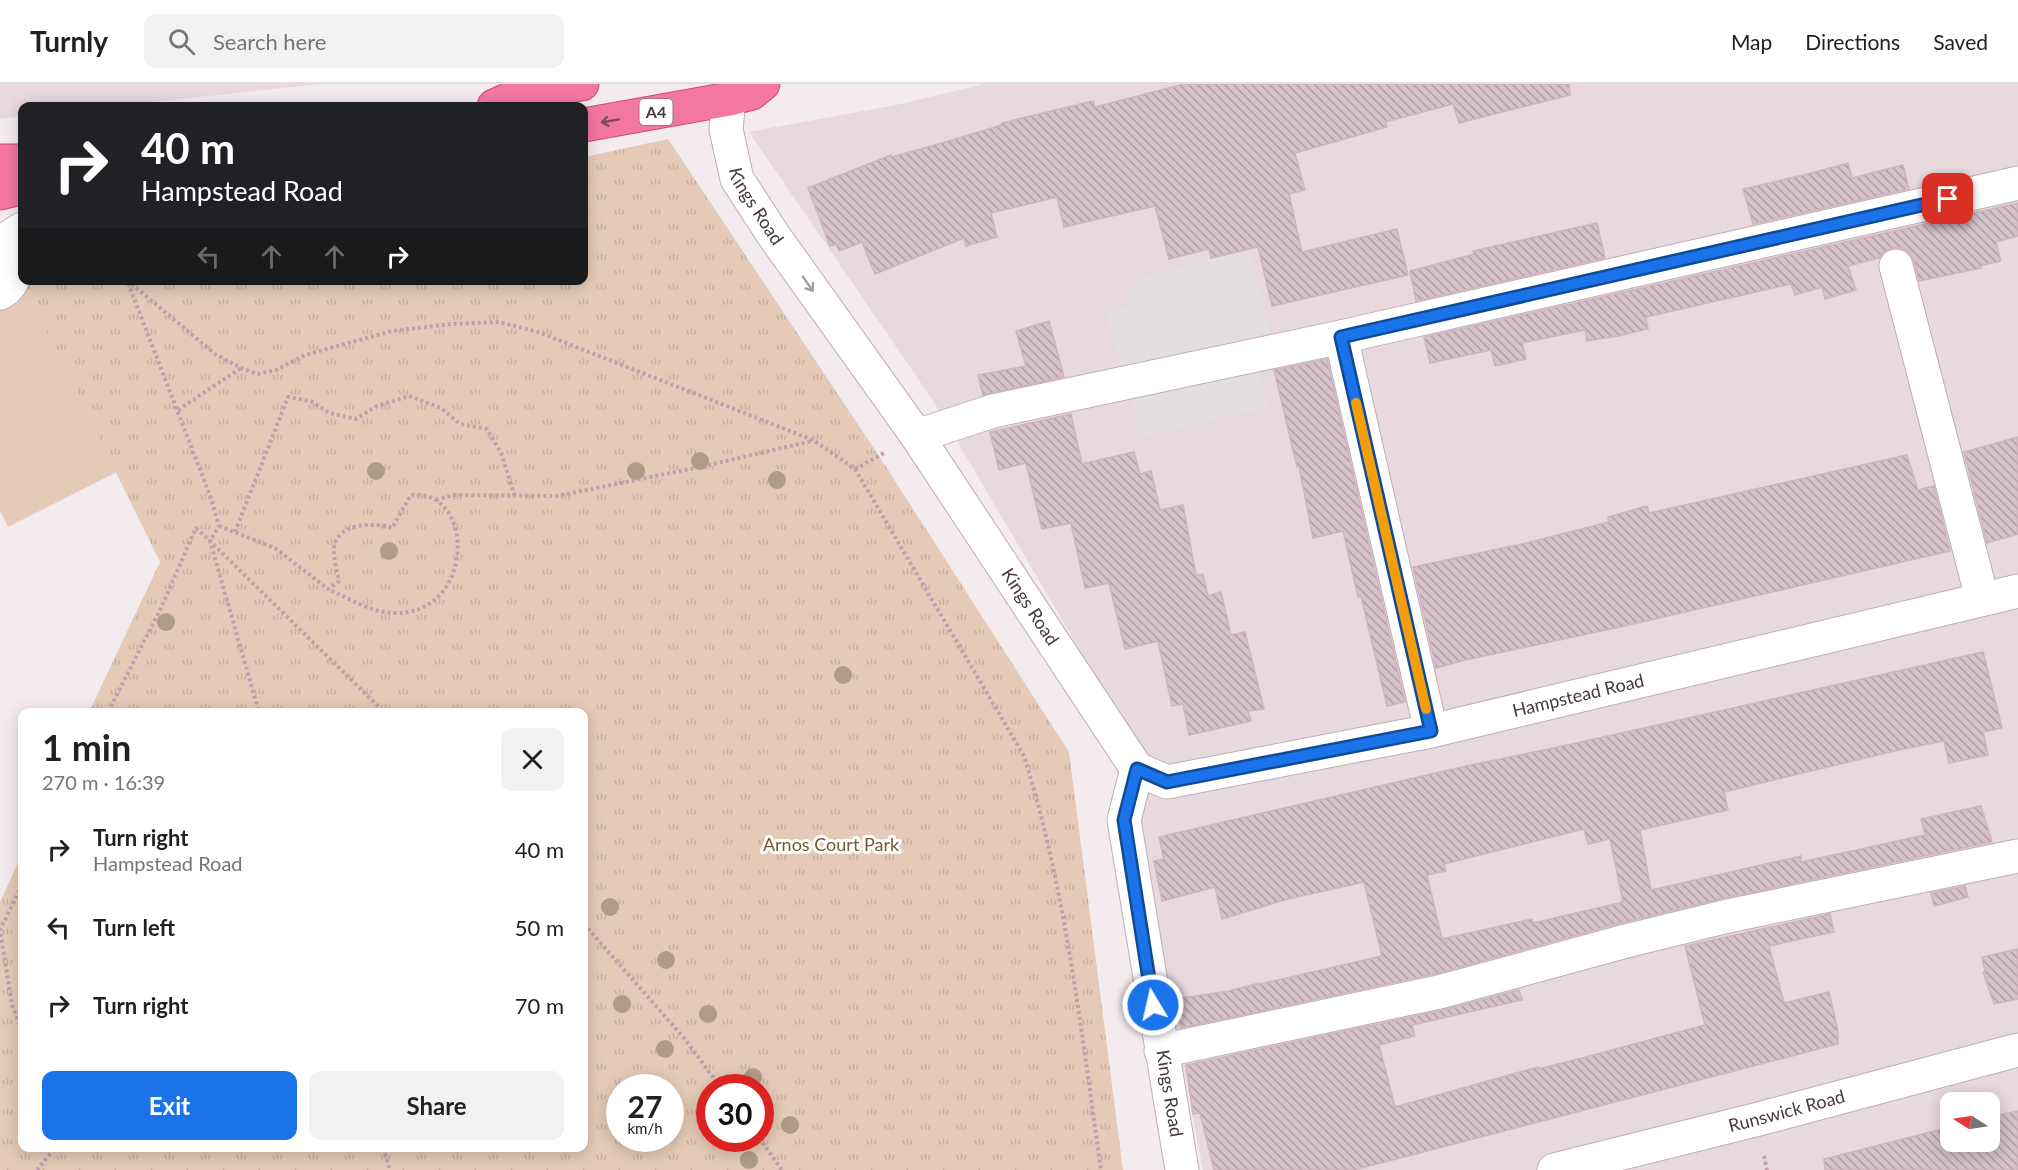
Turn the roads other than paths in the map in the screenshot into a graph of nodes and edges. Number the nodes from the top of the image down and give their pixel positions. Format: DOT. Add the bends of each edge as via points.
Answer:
graph roads {
  1 [pos="582,84"];
  2 [pos="763,84"];
  3 [pos="729,99"];
  4 [pos="503,102"];
  5 [pos="588,124"];
  6 [pos="18,160"];
  7 [pos="0,161"];
  8 [pos="2018,183"];
  9 [pos="18,189"];
  10 [pos="0,193"];
  11 [pos="18,232"];
  12 [pos="1896,266"];
  13 [pos="0,292"];
  14 [pos="1341,337"];
  15 [pos="909,426"];
  16 [pos="2018,591"];
  17 [pos="1982,598"];
  18 [pos="1431,731"];
  19 [pos="1137,769"];
  20 [pos="2018,856"];
  21 [pos="2018,1050"];
  22 [pos="1161,1051"];
  23 [pos="1182,1170"];
  24 [pos="1554,1170"];
  1 -- 4 [label="highway" via="523,93"];
  2 -- 3 [label="highway, A4" via="752,93"];
  3 -- 5 [label="highway, A4, one-way"];
  3 -- 15 [label="street, Kings Road, one-way" via="726,129 737,179"];
  6 -- 7 [label="highway"];
  8 -- 14 [label="street"];
  9 -- 10 [label="highway"];
  11 -- 13 [label="street" via="11,236 16,270"];
  12 -- 17 [label="street"];
  14 -- 15 [label="street"];
  14 -- 18 [label="street"];
  15 -- 19 [label="street, Kings Road"];
  16 -- 17 [label="street, Hampstead Road"];
  17 -- 18 [label="street, Hampstead Road"];
  18 -- 19 [label="street, Hampstead Road" via="1167,782"];
  19 -- 22 [label="street, Kings Road" via="1124,820"];
  20 -- 22 [label="street" via="1728,916 1439,992"];
  21 -- 24 [label="street, Runswick Road"];
  22 -- 23 [label="street, Kings Road"];
}
